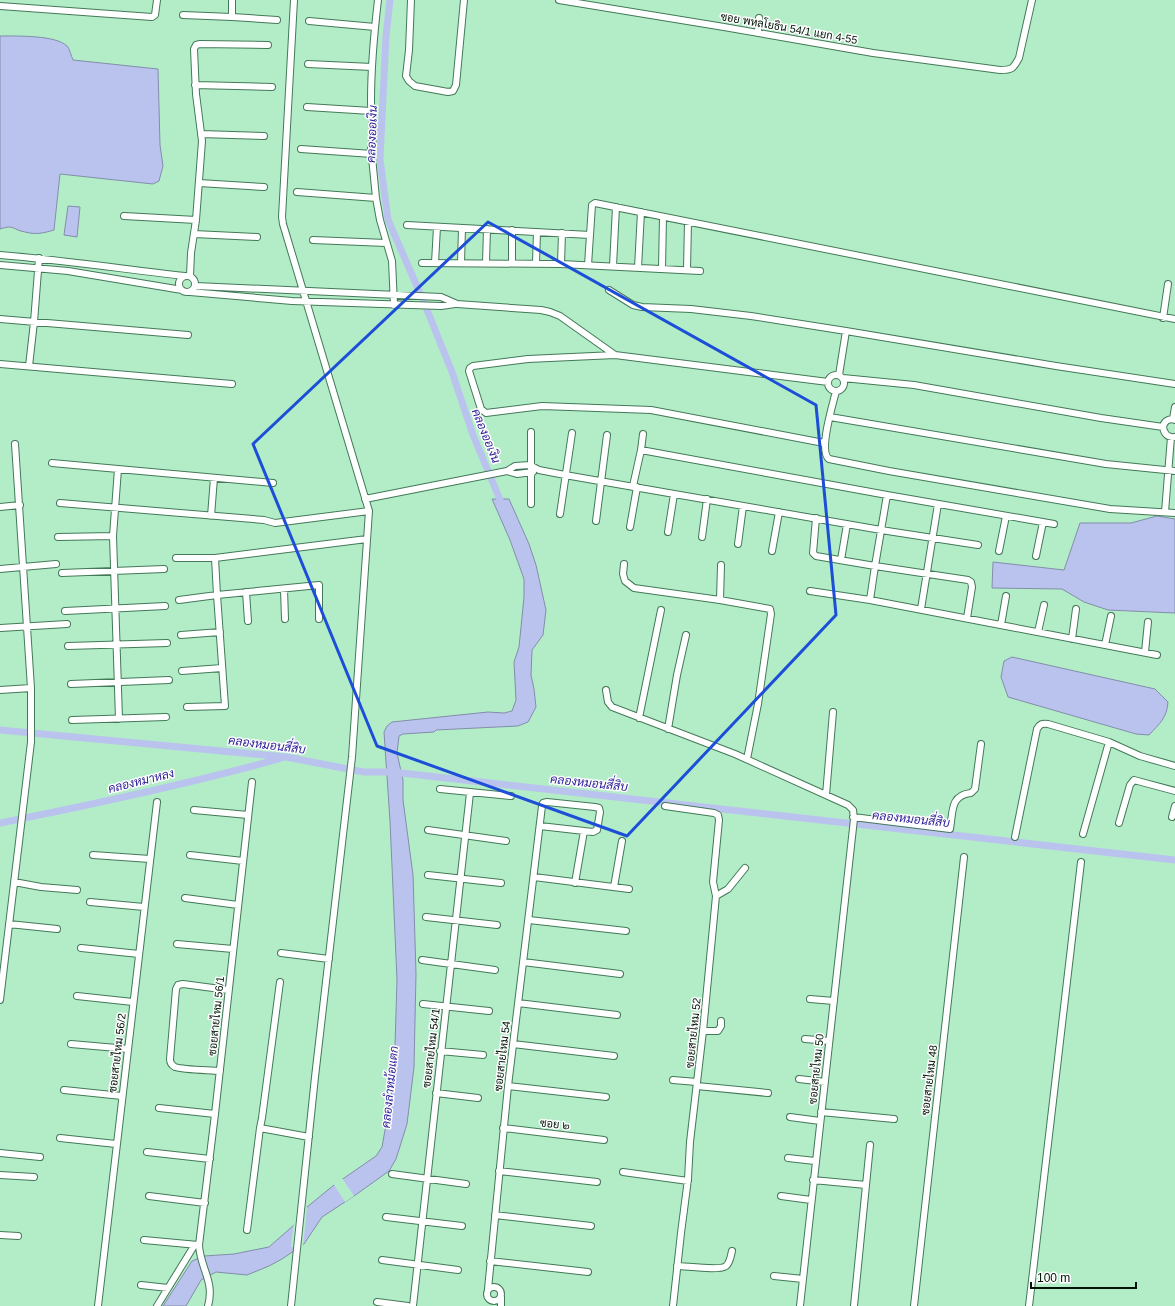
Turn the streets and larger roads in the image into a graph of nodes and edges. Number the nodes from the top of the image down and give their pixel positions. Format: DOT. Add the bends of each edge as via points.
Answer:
graph roads {
  1 [pos="13,0"];
  2 [pos="157,0"];
  3 [pos="232,0"];
  4 [pos="294,0"];
  5 [pos="378,0"];
  6 [pos="411,0"];
  7 [pos="464,0"];
  8 [pos="559,0"];
  9 [pos="1031,0"];
  10 [pos="0,6"];
  11 [pos="13,7"];
  12 [pos="183,16"];
  13 [pos="232,17"];
  14 [pos="759,18"];
  15 [pos="277,20"];
  16 [pos="309,21"];
  17 [pos="375,26"];
  18 [pos="758,33"];
  19 [pos="268,45"];
  20 [pos="308,64"];
  21 [pos="372,67"];
  22 [pos="195,85"];
  23 [pos="272,87"];
  24 [pos="307,107"];
  25 [pos="371,111"];
  26 [pos="201,134"];
  27 [pos="264,136"];
  28 [pos="301,149"];
  29 [pos="372,154"];
  30 [pos="199,184"];
  31 [pos="264,187"];
  32 [pos="297,192"];
  33 [pos="376,198"];
  34 [pos="616,207"];
  35 [pos="640,212"];
  36 [pos="124,216"];
  37 [pos="664,217"];
  38 [pos="196,220"];
  39 [pos="688,222"];
  40 [pos="407,225"];
  41 [pos="437,227"];
  42 [pos="462,228"];
  43 [pos="487,229"];
  44 [pos="512,230"];
  45 [pos="538,232"];
  46 [pos="562,233"];
  47 [pos="194,234"];
  48 [pos="590,234"];
  49 [pos="257,237"];
  50 [pos="313,240"];
  51 [pos="386,244"];
  52 [pos="0,254"];
  53 [pos="39,258"];
  54 [pos="422,262"];
  55 [pos="435,263"];
  56 [pos="461,263"];
  57 [pos="486,263"];
  58 [pos="512,263"];
  59 [pos="536,263"];
  60 [pos="561,264"];
  61 [pos="0,265"];
  62 [pos="588,265"];
  63 [pos="613,266"];
  64 [pos="38,268"];
  65 [pos="638,268"];
  66 [pos="662,269"];
  67 [pos="687,270"];
  68 [pos="700,271"];
  69 [pos="188,276"];
  70 [pos="1168,284"];
  71 [pos="196,286"];
  72 [pos="182,290"];
  73 [pos="609,290"];
  74 [pos="302,291"];
  75 [pos="190,292"];
  76 [pos="394,295"];
  77 [pos="306,301"];
  78 [pos="456,304"];
  79 [pos="394,305"];
  80 [pos="1163,318"];
  81 [pos="0,319"];
  82 [pos="1175,319"];
  83 [pos="34,322"];
  84 [pos="846,331"];
  85 [pos="188,335"];
  86 [pos="615,356"];
  87 [pos="0,364"];
  88 [pos="29,366"];
  89 [pos="842,377"];
  90 [pos="828,382"];
  91 [pos="232,384"];
  92 [pos="1175,384"];
  93 [pos="836,391"];
  94 [pos="1175,406"];
  95 [pos="830,417"];
  96 [pos="1174,419"];
  97 [pos="1163,427"];
  98 [pos="531,432"];
  99 [pos="572,433"];
  100 [pos="643,434"];
  101 [pos="607,435"];
  102 [pos="1173,437"];
  103 [pos="824,443"];
  104 [pos="16,444"];
  105 [pos="641,450"];
  106 [pos="52,463"];
  107 [pos="530,465"];
  108 [pos="118,469"];
  109 [pos="539,470"];
  110 [pos="507,471"];
  111 [pos="1172,471"];
  112 [pos="530,473"];
  113 [pos="565,475"];
  114 [pos="214,478"];
  115 [pos="600,481"];
  116 [pos="273,483"];
  117 [pos="635,487"];
  118 [pos="674,494"];
  119 [pos="887,495"];
  120 [pos="365,499"];
  121 [pos="706,500"];
  122 [pos="60,503"];
  123 [pos="531,504"];
  124 [pos="938,504"];
  125 [pos="20,505"];
  126 [pos="743,506"];
  127 [pos="0,507"];
  128 [pos="115,508"];
  129 [pos="369,512"];
  130 [pos="779,512"];
  131 [pos="1165,512"];
  132 [pos="1175,513"];
  133 [pos="560,514"];
  134 [pos="211,516"];
  135 [pos="1006,516"];
  136 [pos="816,518"];
  137 [pos="596,521"];
  138 [pos="1043,522"];
  139 [pos="846,524"];
  140 [pos="1054,524"];
  141 [pos="630,527"];
  142 [pos="881,530"];
  143 [pos="668,532"];
  144 [pos="113,536"];
  145 [pos="58,537"];
  146 [pos="702,537"];
  147 [pos="933,538"];
  148 [pos="367,539"];
  149 [pos="738,544"];
  150 [pos="978,545"];
  151 [pos="772,551"];
  152 [pos="999,551"];
  153 [pos="1036,556"];
  154 [pos="176,558"];
  155 [pos="214,558"];
  156 [pos="841,560"];
  157 [pos="56,564"];
  158 [pos="624,564"];
  159 [pos="721,565"];
  160 [pos="24,566"];
  161 [pos="875,566"];
  162 [pos="0,569"];
  163 [pos="164,569"];
  164 [pos="114,571"];
  165 [pos="62,573"];
  166 [pos="927,574"];
  167 [pos="284,589"];
  168 [pos="810,591"];
  169 [pos="246,592"];
  170 [pos="217,595"];
  171 [pos="1006,596"];
  172 [pos="179,600"];
  173 [pos="720,600"];
  174 [pos="870,600"];
  175 [pos="1044,605"];
  176 [pos="165,606"];
  177 [pos="115,608"];
  178 [pos="921,609"];
  179 [pos="1076,609"];
  180 [pos="661,610"];
  181 [pos="65,611"];
  182 [pos="1111,616"];
  183 [pos="967,618"];
  184 [pos="285,619"];
  185 [pos="319,619"];
  186 [pos="248,621"];
  187 [pos="1148,622"];
  188 [pos="67,624"];
  189 [pos="1001,625"];
  190 [pos="28,626"];
  191 [pos="0,628"];
  192 [pos="220,632"];
  193 [pos="1038,632"];
  194 [pos="181,635"];
  195 [pos="686,635"];
  196 [pos="1072,638"];
  197 [pos="167,643"];
  198 [pos="116,644"];
  199 [pos="1105,645"];
  200 [pos="68,646"];
  201 [pos="1145,652"];
  202 [pos="1157,655"];
  203 [pos="222,668"];
  204 [pos="182,671"];
  205 [pos="169,680"];
  206 [pos="118,682"];
  207 [pos="71,684"];
  208 [pos="31,688"];
  209 [pos="0,690"];
  210 [pos="606,690"];
  211 [pos="187,707"];
  212 [pos="833,712"];
  213 [pos="166,717"];
  214 [pos="640,718"];
  215 [pos="119,719"];
  216 [pos="72,720"];
  217 [pos="668,729"];
  218 [pos="1109,742"];
  219 [pos="981,744"];
  220 [pos="747,759"];
  221 [pos="1175,766"];
  222 [pos="252,782"];
  223 [pos="440,789"];
  224 [pos="1175,791"];
  225 [pos="470,792"];
  226 [pos="826,795"];
  227 [pos="511,796"];
  228 [pos="157,802"];
  229 [pos="665,806"];
  230 [pos="1175,806"];
  231 [pos="194,810"];
  232 [pos="248,815"];
  233 [pos="1172,817"];
  234 [pos="854,818"];
  235 [pos="1119,823"];
  236 [pos="540,826"];
  237 [pos="428,830"];
  238 [pos="584,831"];
  239 [pos="1083,834"];
  240 [pos="465,836"];
  241 [pos="1015,837"];
  242 [pos="506,841"];
  243 [pos="622,841"];
  244 [pos="93,855"];
  245 [pos="190,856"];
  246 [pos="964,857"];
  247 [pos="150,859"];
  248 [pos="243,861"];
  249 [pos="1081,862"];
  250 [pos="745,868"];
  251 [pos="428,875"];
  252 [pos="534,877"];
  253 [pos="460,878"];
  254 [pos="14,882"];
  255 [pos="575,882"];
  256 [pos="501,883"];
  257 [pos="614,887"];
  258 [pos="629,889"];
  259 [pos="77,890"];
  260 [pos="716,896"];
  261 [pos="185,898"];
  262 [pos="90,902"];
  263 [pos="238,905"];
  264 [pos="144,907"];
  265 [pos="426,917"];
  266 [pos="455,920"];
  267 [pos="529,920"];
  268 [pos="9,924"];
  269 [pos="497,925"];
  270 [pos="57,929"];
  271 [pos="626,931"];
  272 [pos="177,944"];
  273 [pos="81,948"];
  274 [pos="233,949"];
  275 [pos="281,953"];
  276 [pos="139,954"];
  277 [pos="329,958"];
  278 [pos="422,960"];
  279 [pos="524,962"];
  280 [pos="450,964"];
  281 [pos="494,970"];
  282 [pos="620,974"];
  283 [pos="280,982"];
  284 [pos="228,990"];
  285 [pos="77,996"];
  286 [pos="810,999"];
  287 [pos="0,1000"];
  288 [pos="834,1001"];
  289 [pos="133,1002"];
  290 [pos="518,1003"];
  291 [pos="423,1004"];
  292 [pos="446,1007"];
  293 [pos="489,1011"];
  294 [pos="617,1015"];
  295 [pos="721,1021"];
  296 [pos="703,1031"];
  297 [pos="804,1039"];
  298 [pos="829,1041"];
  299 [pos="71,1044"];
  300 [pos="514,1044"];
  301 [pos="128,1050"];
  302 [pos="440,1051"];
  303 [pos="483,1054"];
  304 [pos="614,1056"];
  305 [pos="220,1071"];
  306 [pos="799,1079"];
  307 [pos="673,1080"];
  308 [pos="825,1082"];
  309 [pos="697,1084"];
  310 [pos="508,1086"];
  311 [pos="64,1090"];
  312 [pos="436,1093"];
  313 [pos="768,1093"];
  314 [pos="122,1096"];
  315 [pos="606,1097"];
  316 [pos="478,1098"];
  317 [pos="159,1108"];
  318 [pos="822,1112"];
  319 [pos="215,1114"];
  320 [pos="790,1117"];
  321 [pos="894,1119"];
  322 [pos="820,1121"];
  323 [pos="260,1128"];
  324 [pos="503,1128"];
  325 [pos="309,1137"];
  326 [pos="60,1138"];
  327 [pos="604,1140"];
  328 [pos="116,1144"];
  329 [pos="870,1145"];
  330 [pos="147,1152"];
  331 [pos="0,1153"];
  332 [pos="40,1157"];
  333 [pos="788,1158"];
  334 [pos="210,1159"];
  335 [pos="815,1161"];
  336 [pos="499,1171"];
  337 [pos="623,1172"];
  338 [pos="392,1174"];
  339 [pos="0,1175"];
  340 [pos="34,1177"];
  341 [pos="427,1179"];
  342 [pos="813,1180"];
  343 [pos="597,1182"];
  344 [pos="688,1182"];
  345 [pos="466,1184"];
  346 [pos="866,1185"];
  347 [pos="149,1196"];
  348 [pos="781,1196"];
  349 [pos="811,1200"];
  350 [pos="205,1203"];
  351 [pos="495,1214"];
  352 [pos="386,1217"];
  353 [pos="422,1222"];
  354 [pos="462,1226"];
  355 [pos="591,1226"];
  356 [pos="247,1230"];
  357 [pos="0,1235"];
  358 [pos="18,1236"];
  359 [pos="144,1240"];
  360 [pos="198,1247"];
  361 [pos="732,1251"];
  362 [pos="382,1260"];
  363 [pos="490,1261"];
  364 [pos="417,1264"];
  365 [pos="677,1266"];
  366 [pos="458,1270"];
  367 [pos="588,1272"];
  368 [pos="774,1276"];
  369 [pos="803,1279"];
  370 [pos="141,1285"];
  371 [pos="168,1288"];
  372 [pos="488,1289"];
  373 [pos="501,1297"];
  374 [pos="377,1302"];
  375 [pos="494,1304"];
  376 [pos="98,1306"];
  377 [pos="157,1306"];
  378 [pos="208,1306"];
  379 [pos="291,1306"];
  380 [pos="408,1306"];
  381 [pos="413,1306"];
  382 [pos="502,1306"];
  383 [pos="673,1306"];
  384 [pos="800,1306"];
  385 [pos="854,1306"];
  386 [pos="914,1306"];
  387 [pos="1029,1306"];
  1 -- 11 [label="street"];
  2 -- 11 [label="street" via="155,15 152,17"];
  3 -- 13 [label="street"];
  4 -- 74 [label="street" via="282,217"];
  5 -- 17 [label="street"];
  6 -- 7 [label="street" via="406,76 415,86 448,92 455,89"];
  8 -- 18 [label="street, ซอย พหลโยธิน 54/1 แยก 4-55"];
  9 -- 18 [label="street, ซอย พหลโยธิน 54/1 แยก 4-55" via="1019,58 1015,67 1010,70 873,53"];
  10 -- 11 [label="street"];
  12 -- 13 [label="street"];
  13 -- 15 [label="street"];
  14 -- 18 [label="street"];
  16 -- 17 [label="street"];
  17 -- 21 [label="street"];
  19 -- 22 [label="street" via="196,45"];
  20 -- 21 [label="street"];
  21 -- 25 [label="street"];
  22 -- 23 [label="street"];
  22 -- 26 [label="street"];
  24 -- 25 [label="street"];
  25 -- 29 [label="street" via="374,140"];
  26 -- 27 [label="street"];
  26 -- 30 [label="street"];
  28 -- 29 [label="street"];
  29 -- 33 [label="street"];
  30 -- 31 [label="street"];
  30 -- 38 [label="street"];
  32 -- 33 [label="street"];
  33 -- 51 [label="street"];
  34 -- 35 [label="street"];
  34 -- 48 [label="street" via="595,203 592,205"];
  34 -- 63 [label="street"];
  35 -- 37 [label="street"];
  35 -- 65 [label="street"];
  36 -- 38 [label="street"];
  37 -- 39 [label="street"];
  37 -- 66 [label="street"];
  38 -- 47 [label="street"];
  39 -- 67 [label="street"];
  39 -- 80 [label="street"];
  40 -- 41 [label="street"];
  41 -- 42 [label="street"];
  41 -- 55 [label="street"];
  42 -- 43 [label="street"];
  42 -- 56 [label="street"];
  43 -- 44 [label="street"];
  43 -- 57 [label="street"];
  44 -- 45 [label="street"];
  44 -- 58 [label="street"];
  45 -- 46 [label="street"];
  45 -- 59 [label="street"];
  46 -- 48 [label="street"];
  46 -- 60 [label="street"];
  47 -- 49 [label="street"];
  47 -- 69 [label="street"];
  48 -- 62 [label="street"];
  50 -- 51 [label="street"];
  51 -- 76 [label="street" via="392,261"];
  52 -- 53 [label="street"];
  53 -- 64 [label="street"];
  53 -- 69 [label="street"];
  54 -- 55 [label="street"];
  55 -- 56 [label="street"];
  56 -- 57 [label="street"];
  57 -- 58 [label="street"];
  58 -- 59 [label="street"];
  59 -- 60 [label="street"];
  60 -- 62 [label="street"];
  61 -- 64 [label="street"];
  62 -- 63 [label="street"];
  63 -- 65 [label="street"];
  64 -- 72 [label="street"];
  64 -- 83 [label="street"];
  65 -- 66 [label="street"];
  66 -- 67 [label="street"];
  67 -- 68 [label="street"];
  69 -- 71 [label="street" via="195,280"];
  69 -- 72 [label="street" via="182,277 179,282"];
  70 -- 80 [label="street"];
  71 -- 74 [label="street"];
  71 -- 75 [label="street"];
  72 -- 75 [label="street"];
  73 -- 84 [label="street" via="633,305 642,307 691,309"];
  74 -- 76 [label="street"];
  74 -- 77 [label="street"];
  75 -- 77 [label="street"];
  76 -- 78 [label="street" via="435,297"];
  76 -- 79 [label="street"];
  77 -- 79 [label="street"];
  77 -- 120 [label="street"];
  78 -- 79 [label="street"];
  78 -- 86 [label="street" via="550,312 560,316"];
  80 -- 82 [label="street"];
  81 -- 83 [label="street"];
  83 -- 85 [label="street"];
  83 -- 88 [label="street"];
  84 -- 89 [label="street"];
  84 -- 92 [label="street"];
  86 -- 90 [label="street"];
  86 -- 103 [label="street" via="528,359 473,366 469,371 482,409 486,413 542,406 651,410"];
  87 -- 88 [label="street"];
  88 -- 91 [label="street"];
  89 -- 90 [label="street" via="832,376"];
  89 -- 93 [label="street" via="845,383 843,388"];
  89 -- 97 [label="street" via="914,385"];
  90 -- 93 [label="street" via="829,387"];
  93 -- 95 [label="street"];
  94 -- 96 [label="street"];
  95 -- 103 [label="street"];
  95 -- 111 [label="street" via="1106,464"];
  96 -- 97 [label="street" via="1166,421"];
  97 -- 102 [label="street" via="1165,434"];
  98 -- 107 [label="street"];
  99 -- 113 [label="street"];
  100 -- 105 [label="street"];
  101 -- 115 [label="street"];
  102 -- 111 [label="street"];
  103 -- 131 [label="street" via="825,454 829,459 1110,509"];
  104 -- 125 [label="street"];
  105 -- 117 [label="street"];
  105 -- 119 [label="street"];
  106 -- 108 [label="street"];
  107 -- 109 [label="street"];
  107 -- 110 [label="street" via="515,466"];
  107 -- 112 [label="street"];
  108 -- 114 [label="street"];
  108 -- 128 [label="street"];
  109 -- 112 [label="street"];
  109 -- 113 [label="street"];
  110 -- 112 [label="street" via="517,474"];
  110 -- 120 [label="street"];
  111 -- 131 [label="street"];
  112 -- 123 [label="street"];
  113 -- 115 [label="street"];
  113 -- 133 [label="street"];
  114 -- 116 [label="street"];
  114 -- 134 [label="street"];
  115 -- 117 [label="street"];
  115 -- 137 [label="street"];
  117 -- 118 [label="street"];
  117 -- 141 [label="street"];
  118 -- 121 [label="street"];
  118 -- 143 [label="street"];
  119 -- 124 [label="street"];
  119 -- 142 [label="street"];
  120 -- 129 [label="street"];
  121 -- 126 [label="street"];
  121 -- 146 [label="street"];
  122 -- 128 [label="street"];
  124 -- 135 [label="street"];
  124 -- 147 [label="street"];
  125 -- 127 [label="street"];
  125 -- 160 [label="street"];
  126 -- 130 [label="street"];
  126 -- 149 [label="street"];
  128 -- 134 [label="street"];
  128 -- 144 [label="street"];
  129 -- 134 [label="street" via="275,523"];
  129 -- 148 [label="street"];
  130 -- 136 [label="street"];
  130 -- 151 [label="street"];
  131 -- 132 [label="street"];
  135 -- 138 [label="street"];
  135 -- 152 [label="street"];
  136 -- 139 [label="street"];
  136 -- 156 [label="street" via="812,553"];
  138 -- 140 [label="street"];
  138 -- 153 [label="street"];
  139 -- 142 [label="street"];
  139 -- 156 [label="street"];
  142 -- 147 [label="street"];
  142 -- 161 [label="street"];
  144 -- 145 [label="street"];
  144 -- 164 [label="street"];
  147 -- 150 [label="street"];
  147 -- 166 [label="street"];
  148 -- 155 [label="street"];
  148 -- 277 [label="street" via="350,780"];
  154 -- 155 [label="street"];
  155 -- 170 [label="street"];
  156 -- 161 [label="street"];
  157 -- 160 [label="street"];
  158 -- 173 [label="street" via="625,581 634,588"];
  159 -- 173 [label="street"];
  160 -- 162 [label="street"];
  160 -- 190 [label="street"];
  161 -- 166 [label="street"];
  161 -- 174 [label="street"];
  163 -- 164 [label="street"];
  164 -- 165 [label="street"];
  164 -- 177 [label="street"];
  166 -- 178 [label="street"];
  166 -- 183 [label="street" via="971,582"];
  167 -- 169 [label="street"];
  167 -- 184 [label="street"];
  167 -- 185 [label="street" via="318,585"];
  168 -- 174 [label="street"];
  169 -- 170 [label="street"];
  169 -- 186 [label="street"];
  170 -- 172 [label="street"];
  170 -- 192 [label="street"];
  171 -- 189 [label="street"];
  173 -- 220 [label="street" via="764,607 770,609 771,614"];
  174 -- 178 [label="street"];
  175 -- 193 [label="street"];
  176 -- 177 [label="street"];
  177 -- 181 [label="street"];
  177 -- 198 [label="street"];
  178 -- 183 [label="street"];
  179 -- 196 [label="street"];
  180 -- 214 [label="street"];
  182 -- 199 [label="street"];
  183 -- 189 [label="street"];
  187 -- 201 [label="street"];
  188 -- 190 [label="street"];
  189 -- 193 [label="street"];
  190 -- 191 [label="street"];
  190 -- 208 [label="street"];
  192 -- 194 [label="street"];
  192 -- 203 [label="street"];
  193 -- 196 [label="street"];
  195 -- 217 [label="street" via="676,676"];
  196 -- 199 [label="street"];
  197 -- 198 [label="street"];
  198 -- 200 [label="street"];
  198 -- 206 [label="street"];
  199 -- 201 [label="street"];
  201 -- 202 [label="street"];
  203 -- 204 [label="street"];
  203 -- 211 [label="street" via="225,706"];
  205 -- 206 [label="street"];
  206 -- 207 [label="street"];
  206 -- 215 [label="street"];
  208 -- 209 [label="street"];
  208 -- 254 [label="street" via="31,742"];
  210 -- 214 [label="street" via="608,702 612,707"];
  212 -- 226 [label="street"];
  213 -- 215 [label="street"];
  214 -- 217 [label="street"];
  215 -- 216 [label="street"];
  217 -- 220 [label="street"];
  218 -- 221 [label="street" via="1140,756"];
  218 -- 239 [label="street"];
  218 -- 241 [label="street" via="1048,724 1039,725"];
  219 -- 234 [label="street" via="975,789 971,793 957,797 950,829"];
  220 -- 226 [label="street"];
  222 -- 232 [label="street, ซอยสายไหม 56/1"];
  223 -- 225 [label="street"];
  224 -- 235 [label="street" via="1134,780 1130,785"];
  225 -- 227 [label="street"];
  225 -- 240 [label="street, ซอยสายไหม 54/1"];
  226 -- 234 [label="street" via="852,807"];
  228 -- 247 [label="street, ซอยสายไหม 56/2"];
  229 -- 260 [label="street, ซอยสายไหม 52" via="718,816 713,882"];
  230 -- 233 [label="street"];
  231 -- 232 [label="street"];
  232 -- 248 [label="street, ซอยสายไหม 56/1"];
  234 -- 288 [label="street, ซอยสายไหม 50"];
  236 -- 238 [label="street"];
  236 -- 238 [label="street, ซอยสายไหม 54" via="543,803 599,808 597,830"];
  236 -- 252 [label="street, ซอยสายไหม 54"];
  237 -- 240 [label="street"];
  238 -- 255 [label="street"];
  240 -- 242 [label="street"];
  240 -- 253 [label="street, ซอยสายไหม 54/1"];
  243 -- 257 [label="street"];
  244 -- 247 [label="street"];
  245 -- 248 [label="street"];
  246 -- 386 [label="street, ซอยสายไหม 48"];
  247 -- 264 [label="street, ซอยสายไหม 56/2"];
  248 -- 263 [label="street, ซอยสายไหม 56/1"];
  249 -- 387 [label="street"];
  250 -- 260 [label="street" via="728,889"];
  251 -- 253 [label="street"];
  252 -- 255 [label="street"];
  252 -- 267 [label="street, ซอยสายไหม 54"];
  253 -- 256 [label="street"];
  253 -- 266 [label="street, ซอยสายไหม 54/1"];
  254 -- 259 [label="street"];
  254 -- 268 [label="street"];
  255 -- 257 [label="street"];
  257 -- 258 [label="street"];
  260 -- 296 [label="street, ซอยสายไหม 52"];
  261 -- 263 [label="street"];
  262 -- 264 [label="street"];
  263 -- 274 [label="street, ซอยสายไหม 56/1"];
  264 -- 276 [label="street, ซอยสายไหม 56/2"];
  265 -- 266 [label="street"];
  266 -- 269 [label="street"];
  266 -- 280 [label="street, ซอยสายไหม 54/1"];
  267 -- 271 [label="street"];
  267 -- 279 [label="street, ซอยสายไหม 54"];
  268 -- 270 [label="street"];
  268 -- 287 [label="street"];
  272 -- 274 [label="street"];
  273 -- 276 [label="street"];
  274 -- 284 [label="street, ซอยสายไหม 56/1"];
  275 -- 277 [label="street"];
  276 -- 289 [label="street, ซอยสายไหม 56/2"];
  277 -- 325 [label="street"];
  278 -- 280 [label="street"];
  279 -- 282 [label="street"];
  279 -- 290 [label="street, ซอยสายไหม 54"];
  280 -- 281 [label="street"];
  280 -- 292 [label="street, ซอยสายไหม 54/1"];
  283 -- 323 [label="street"];
  284 -- 305 [label="street, ซอยสายไหม 56/1"];
  284 -- 305 [label="street" via="183,984 178,985 176,989 171,1064 181,1068"];
  285 -- 289 [label="street"];
  286 -- 288 [label="street"];
  288 -- 298 [label="street, ซอยสายไหม 50"];
  289 -- 301 [label="street, ซอยสายไหม 56/2"];
  290 -- 294 [label="street"];
  290 -- 300 [label="street, ซอยสายไหม 54"];
  291 -- 292 [label="street"];
  292 -- 293 [label="street"];
  292 -- 302 [label="street, ซอยสายไหม 54/1"];
  295 -- 296 [label="street" via="718,1031"];
  296 -- 309 [label="street, ซอยสายไหม 52"];
  297 -- 298 [label="street"];
  298 -- 308 [label="street, ซอยสายไหม 50"];
  299 -- 301 [label="street"];
  300 -- 304 [label="street"];
  300 -- 310 [label="street, ซอยสายไหม 54"];
  301 -- 314 [label="street, ซอยสายไหม 56/2"];
  302 -- 303 [label="street"];
  302 -- 312 [label="street, ซอยสายไหม 54/1"];
  305 -- 319 [label="street, ซอยสายไหม 56/1"];
  306 -- 308 [label="street"];
  307 -- 309 [label="street"];
  308 -- 318 [label="street, ซอยสายไหม 50"];
  309 -- 313 [label="street"];
  309 -- 344 [label="street, ซอยสายไหม 52"];
  310 -- 315 [label="street"];
  310 -- 324 [label="street, ซอยสายไหม 54"];
  311 -- 314 [label="street"];
  312 -- 316 [label="street"];
  312 -- 341 [label="street, ซอยสายไหม 54/1"];
  314 -- 328 [label="street, ซอยสายไหม 56/2"];
  317 -- 319 [label="street"];
  318 -- 321 [label="street"];
  318 -- 322 [label="street, ซอยสายไหม 50"];
  319 -- 334 [label="street, ซอยสายไหม 56/1"];
  320 -- 322 [label="street"];
  322 -- 335 [label="street, ซอยสายไหม 50"];
  323 -- 325 [label="street"];
  323 -- 356 [label="street"];
  324 -- 327 [label="street, ซอย ๒"];
  324 -- 336 [label="street, ซอยสายไหม 54"];
  325 -- 379 [label="street"];
  326 -- 328 [label="street"];
  328 -- 376 [label="street, ซอยสายไหม 56/2"];
  329 -- 346 [label="street"];
  330 -- 334 [label="street"];
  331 -- 332 [label="street"];
  333 -- 335 [label="street"];
  334 -- 350 [label="street, ซอยสายไหม 56/1"];
  335 -- 342 [label="street, ซอยสายไหม 50"];
  336 -- 343 [label="street"];
  336 -- 351 [label="street, ซอยสายไหม 54"];
  337 -- 344 [label="street"];
  338 -- 341 [label="street"];
  339 -- 340 [label="street"];
  341 -- 345 [label="street"];
  341 -- 353 [label="street, ซอยสายไหม 54/1"];
  342 -- 346 [label="street"];
  342 -- 349 [label="street, ซอยสายไหม 50"];
  344 -- 365 [label="street, ซอยสายไหม 52"];
  346 -- 385 [label="street"];
  347 -- 350 [label="street"];
  348 -- 349 [label="street"];
  349 -- 369 [label="street, ซอยสายไหม 50"];
  350 -- 360 [label="street, ซอยสายไหม 56/1"];
  351 -- 355 [label="street"];
  351 -- 363 [label="street, ซอยสายไหม 54"];
  352 -- 353 [label="street"];
  353 -- 354 [label="street"];
  353 -- 364 [label="street, ซอยสายไหม 54/1"];
  357 -- 358 [label="street"];
  359 -- 360 [label="street"];
  360 -- 371 [label="street"];
  360 -- 378 [label="street" via="210,1286"];
  361 -- 365 [label="street" via="727,1266 723,1268"];
  362 -- 364 [label="street"];
  363 -- 367 [label="street"];
  363 -- 372 [label="street, ซอยสายไหม 54"];
  364 -- 366 [label="street"];
  364 -- 381 [label="street, ซอยสายไหม 54/1"];
  365 -- 383 [label="street, ซอยสายไหม 52"];
  368 -- 369 [label="street"];
  369 -- 384 [label="street, ซอยสายไหม 50"];
  370 -- 371 [label="street"];
  371 -- 377 [label="street"];
  372 -- 373 [label="street" via="496,1287 501,1292"];
  372 -- 375 [label="street" via="488,1300"];
  373 -- 375 [label="street"];
  373 -- 382 [label="street"];
  374 -- 380 [label="street"];
}
